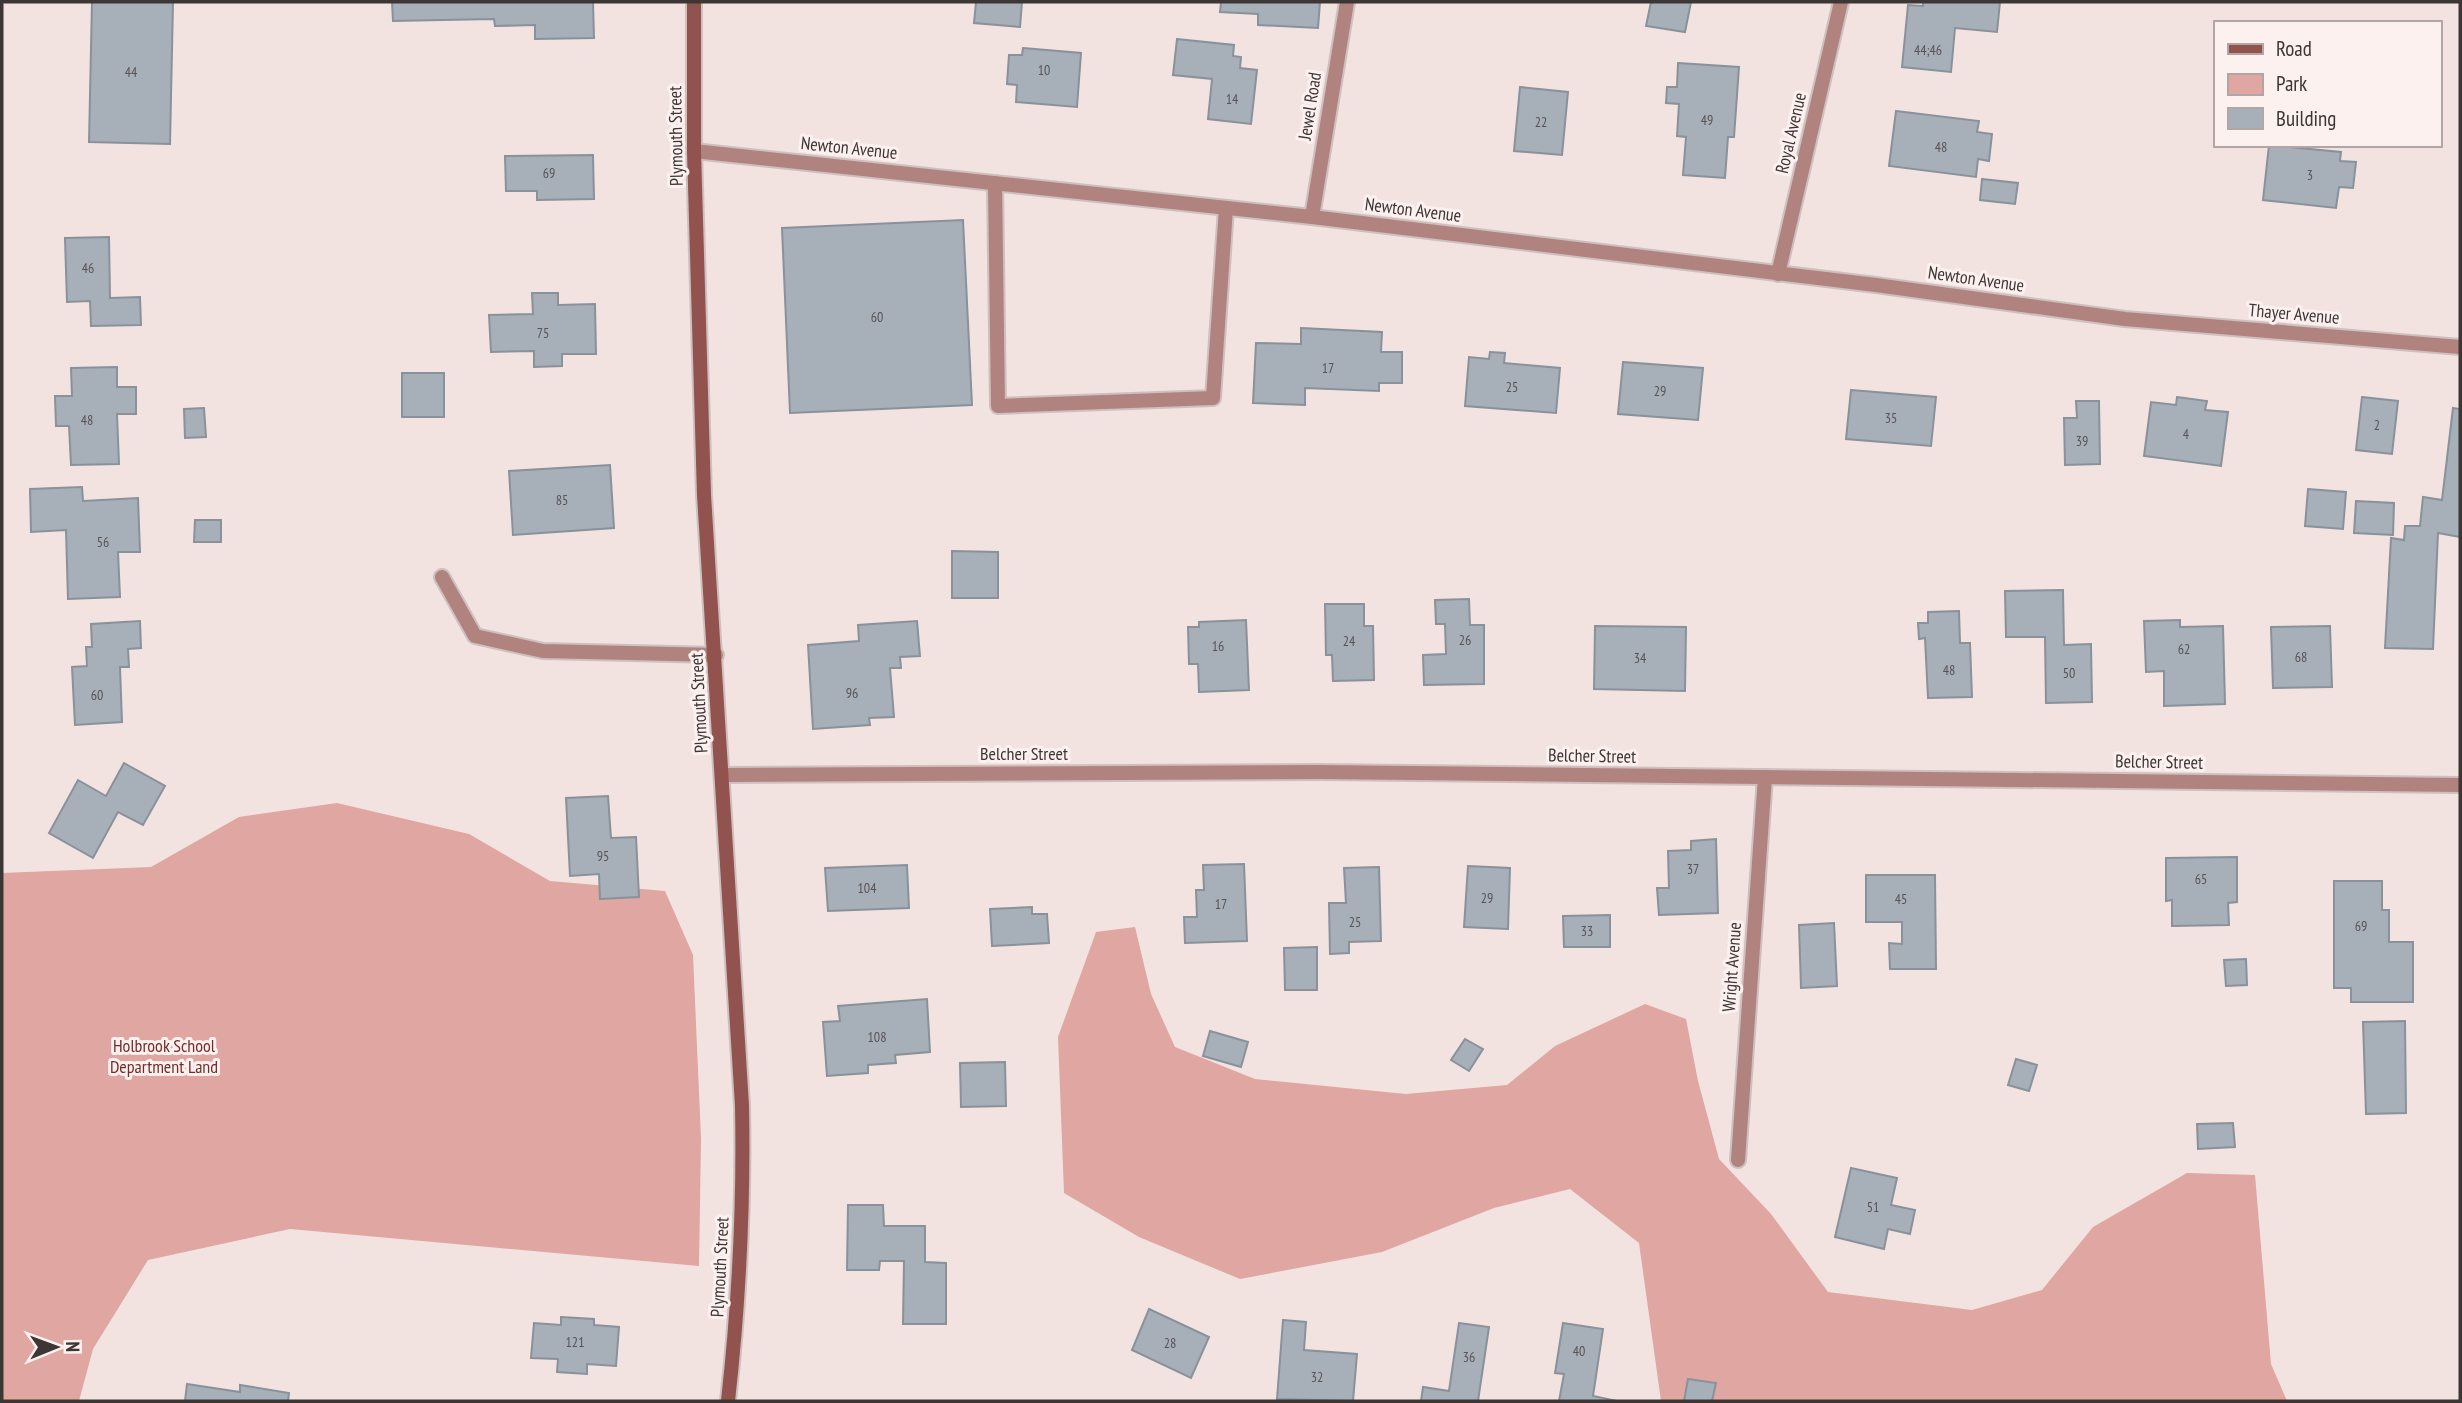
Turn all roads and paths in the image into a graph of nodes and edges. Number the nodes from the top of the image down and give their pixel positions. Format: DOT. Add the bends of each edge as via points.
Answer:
graph roads {
  1 [pos="694,2"];
  2 [pos="1347,2"];
  3 [pos="1841,2"];
  4 [pos="694,151"];
  5 [pos="995,183"];
  6 [pos="1226,208"];
  7 [pos="1312,217"];
  8 [pos="1778,274"];
  9 [pos="2125,319"];
  10 [pos="2460,347"];
  11 [pos="442,577"];
  12 [pos="716,655"];
  13 [pos="723,775"];
  14 [pos="1765,777"];
  15 [pos="2460,785"];
  16 [pos="1738,1160"];
  17 [pos="728,1401"];
  1 -- 4 [label="main road, Plymouth Street"];
  2 -- 7 [label="street, Jewel Road"];
  3 -- 8 [label="street, Royal Avenue"];
  4 -- 5 [label="street, Newton Avenue"];
  4 -- 12 [label="main road, Plymouth Street" via="704,495"];
  5 -- 6 [label="street, Newton Avenue"];
  5 -- 6 [label="street" via="998,406 1213,398"];
  6 -- 7 [label="street, Newton Avenue"];
  7 -- 8 [label="street, Newton Avenue"];
  8 -- 9 [label="street, Newton Avenue"];
  9 -- 10 [label="street, Thayer Avenue"];
  11 -- 12 [label="street" via="475,636 544,651"];
  12 -- 13 [label="main road, Plymouth Street"];
  13 -- 14 [label="street, Belcher Street" via="1319,772"];
  13 -- 17 [label="main road, Plymouth Street" via="744,1195"];
  14 -- 15 [label="street, Belcher Street"];
  14 -- 16 [label="street, Wright Avenue"];
}
